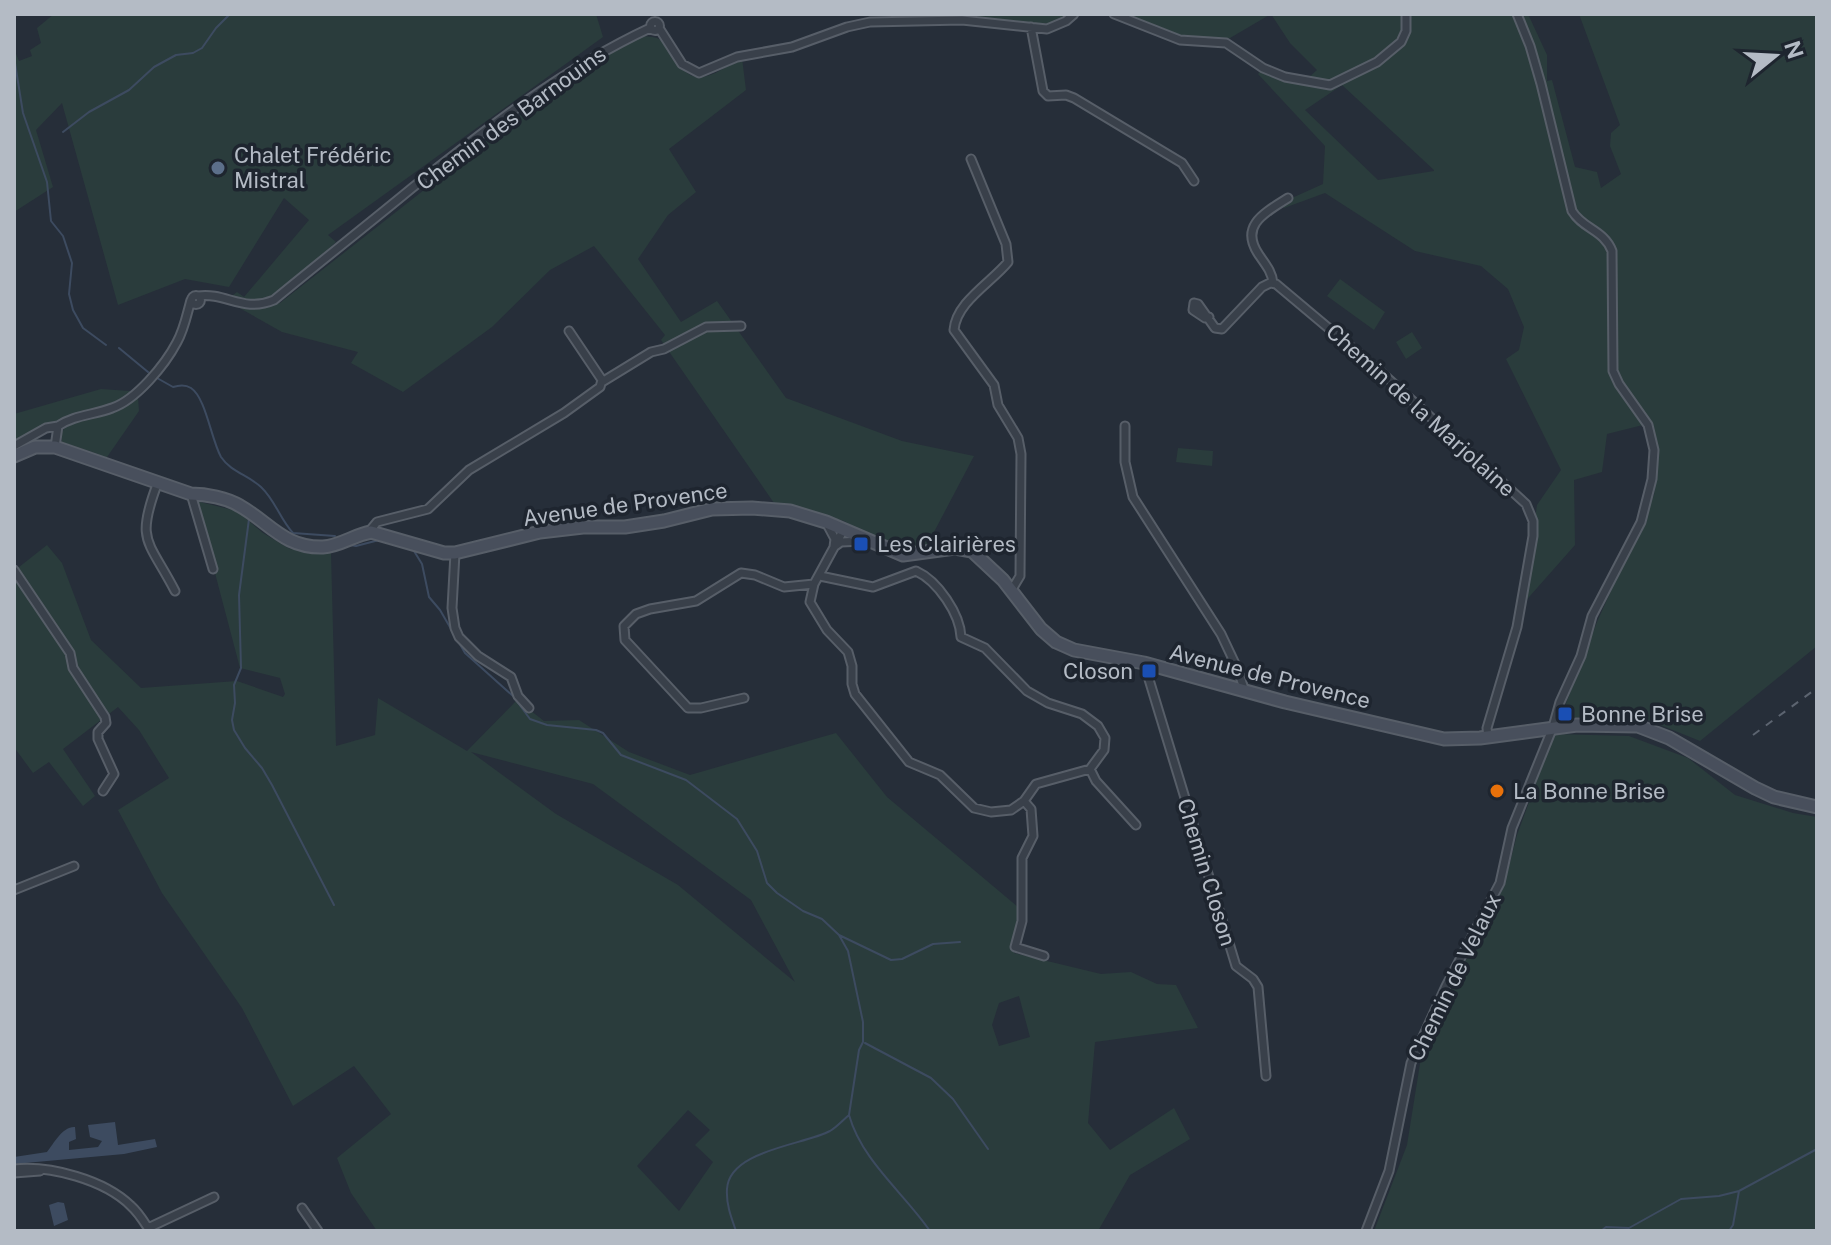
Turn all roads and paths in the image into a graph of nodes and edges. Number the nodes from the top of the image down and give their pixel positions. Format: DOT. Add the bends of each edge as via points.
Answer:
graph roads {
  1 [pos="1074,14"];
  2 [pos="1114,14"];
  3 [pos="1406,14"];
  4 [pos="1517,14"];
  5 [pos="654,23"];
  6 [pos="1031,27"];
  7 [pos="971,159"];
  8 [pos="1194,181"];
  9 [pos="1288,198"];
  10 [pos="1273,283"];
  11 [pos="1209,317"];
  12 [pos="741,326"];
  13 [pos="569,331"];
  14 [pos="602,382"];
  15 [pos="58,426"];
  16 [pos="1125,426"];
  17 [pos="14,446"];
  18 [pos="55,447"];
  19 [pos="14,456"];
  20 [pos="158,482"];
  21 [pos="191,494"];
  22 [pos="826,522"];
  23 [pos="844,529"];
  24 [pos="368,533"];
  25 [pos="869,542"];
  26 [pos="834,547"];
  27 [pos="455,553"];
  28 [pos="213,569"];
  29 [pos="14,570"];
  30 [pos="820,576"];
  31 [pos="814,584"];
  32 [pos="175,591"];
  33 [pos="1011,591"];
  34 [pos="1144,663"];
  35 [pos="1245,692"];
  36 [pos="744,698"];
  37 [pos="529,708"];
  38 [pos="1552,727"];
  39 [pos="1488,737"];
  40 [pos="1090,769"];
  41 [pos="103,791"];
  42 [pos="1024,801"];
  43 [pos="1817,807"];
  44 [pos="1136,825"];
  45 [pos="74,866"];
  46 [pos="14,890"];
  47 [pos="1044,956"];
  48 [pos="1266,1076"];
  49 [pos="14,1171"];
  50 [pos="214,1197"];
  51 [pos="302,1208"];
  52 [pos="149,1229"];
  53 [pos="318,1231"];
  54 [pos="1366,1231"];
  1 -- 6 [label="street, Chemin des Barnouins" via="1047,29"];
  2 -- 3 [label="street" via="1180,40 1226,43 1285,77 1330,85 1377,62 1401,42"];
  4 -- 38 [label="street, Chemin de Velaux" via="1541,84 1572,211 1580,223 1606,239 1612,251 1613,371 1648,425 1654,450 1641,522 1592,616"];
  5 -- 6 [label="street, Chemin des Barnouins" via="682,64 699,73 737,57 792,47 870,22 962,20"];
  5 -- 15 [label="street, Chemin des Barnouins" via="506,116 274,300 260,306 196,301 178,342 137,393 124,403"];
  6 -- 8 [label="street" via="1048,96 1074,98 1182,163"];
  7 -- 33 [label="street" via="1006,244 1008,262 973,294 954,330 994,385 1003,417 1018,438 1020,576"];
  9 -- 10 [label="street" via="1251,231"];
  10 -- 11 [label="street" via="1262,287 1222,329 1215,328"];
  10 -- 39 [label="street, Chemin de la Marjolaine" via="1416,403 1530,512 1533,536 1517,627"];
  12 -- 14 [label="street" via="706,327"];
  13 -- 14 [label="street"];
  14 -- 24 [label="street" via="564,414 469,470 428,509 377,522"];
  15 -- 17 [label="street, Chemin des Barnouins"];
  15 -- 18 [label="street"];
  16 -- 35 [label="street" via="1125,462 1133,497 1221,634"];
  18 -- 19 [label="street" via="35,447"];
  18 -- 20 [label="street"];
  20 -- 21 [label="street"];
  20 -- 32 [label="street" via="145,535"];
  21 -- 24 [label="street" via="238,505 285,540 304,545 336,545"];
  21 -- 28 [label="street"];
  22 -- 23 [label="street, Avenue de Provence"];
  22 -- 26 [label="street"];
  22 -- 27 [label="street, Avenue de Provence" via="790,511 712,509 625,527 540,532"];
  23 -- 25 [label="street, Avenue de Provence"];
  23 -- 26 [label="street"];
  24 -- 27 [label="street, Avenue de Provence"];
  25 -- 26 [label="street" via="850,540"];
  25 -- 33 [label="street, Avenue de Provence" via="903,555 972,551"];
  26 -- 30 [label="street"];
  27 -- 37 [label="street" via="452,608 459,637 511,677"];
  29 -- 41 [label="street" via="105,717 98,739 114,774"];
  30 -- 31 [label="street"];
  30 -- 40 [label="street" via="873,587 916,571 928,577 960,622 961,637 985,648 1027,691 1098,726 1104,750"];
  31 -- 36 [label="street" via="784,587 741,573 696,601 650,609 624,626 625,640 688,708"];
  31 -- 42 [label="street" via="810,602 848,652 855,694 909,762 940,775 974,808 1006,811"];
  33 -- 34 [label="street, Avenue de Provence" via="1056,642"];
  34 -- 35 [label="street, Avenue de Provence"];
  34 -- 48 [label="street, Chemin Closon" via="1236,966 1258,987"];
  35 -- 39 [label="street, Avenue de Provence" via="1436,737"];
  38 -- 39 [label="street, Avenue de Provence"];
  38 -- 43 [label="street, Avenue de Provence" via="1648,728 1774,797"];
  38 -- 54 [label="street, Chemin de Velaux" via="1512,828 1500,883 1411,1063 1389,1171"];
  40 -- 42 [label="street" via="1036,784"];
  40 -- 44 [label="street"];
  42 -- 47 [label="street" via="1031,809 1033,836 1022,858 1022,921 1015,947"];
  45 -- 46 [label="street"];
  49 -- 52 [label="street" via="39,1167 111,1192 131,1205"];
  50 -- 52 [label="street"];
  51 -- 53 [label="street"];
}
